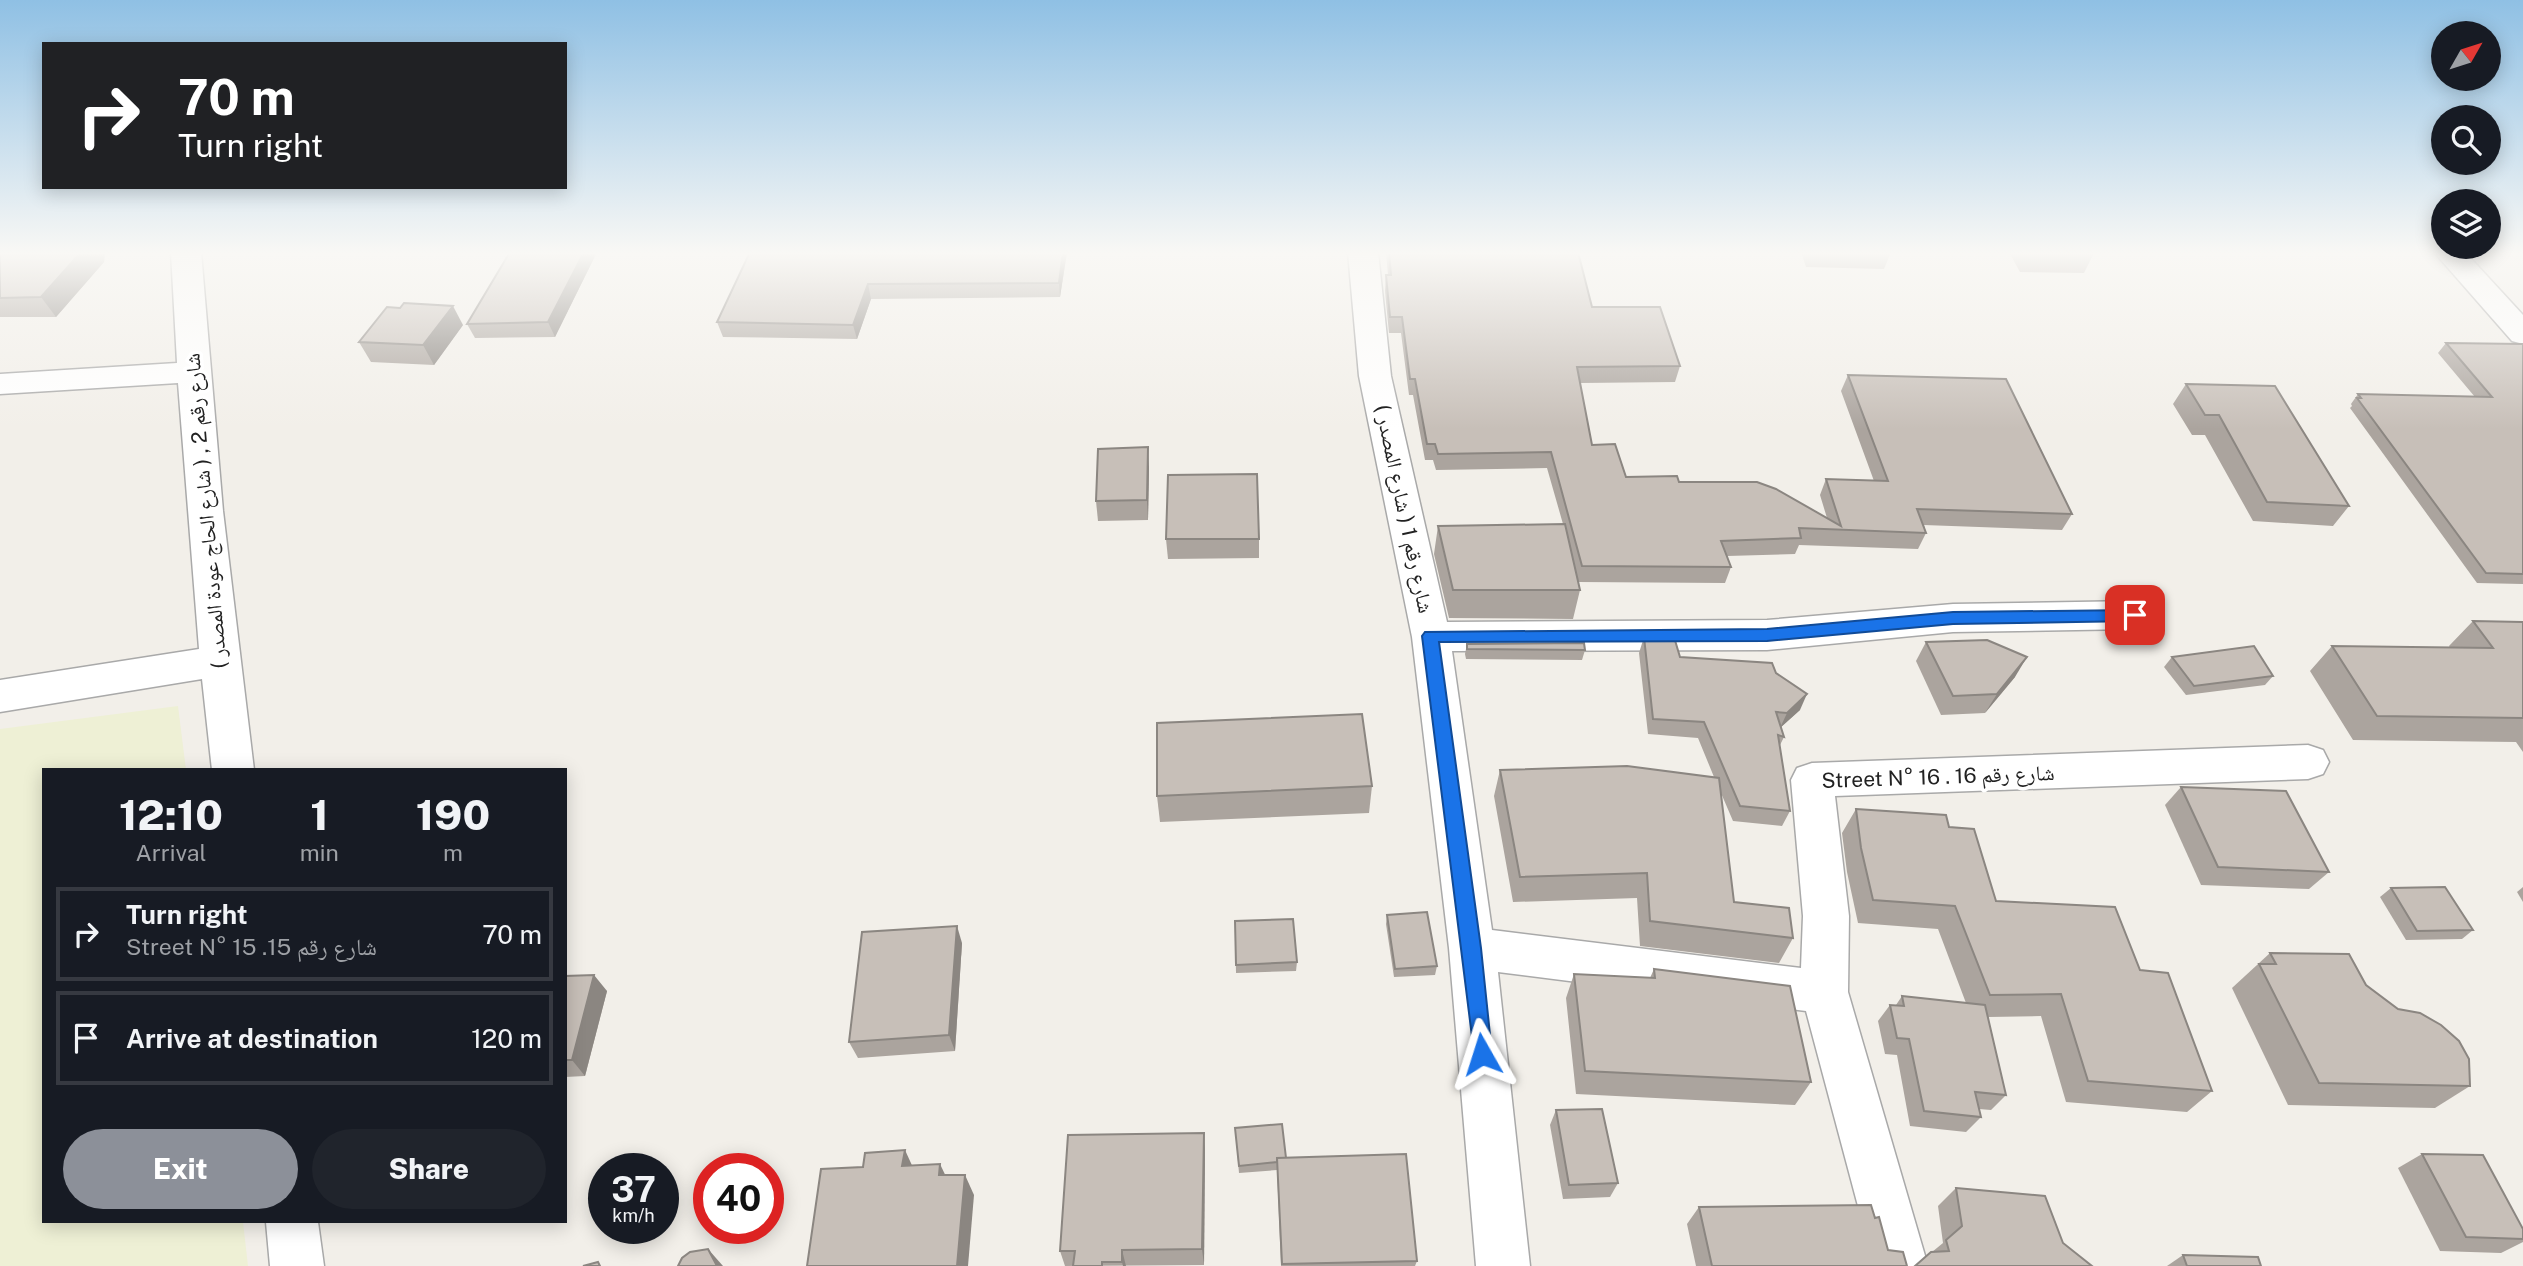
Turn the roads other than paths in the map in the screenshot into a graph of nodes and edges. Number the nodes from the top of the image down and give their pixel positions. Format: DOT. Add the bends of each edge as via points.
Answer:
graph roads {
  1 [pos="189,311"];
  2 [pos="1369,311"];
  3 [pos="2502,311"];
  4 [pos="2523,334"];
  5 [pos="193,372"];
  6 [pos="0,384"];
  7 [pos="2135,615"];
  8 [pos="1430,636"];
  9 [pos="219,661"];
  10 [pos="0,696"];
  11 [pos="2308,762"];
  12 [pos="233,768"];
  13 [pos="1472,948"];
  14 [pos="1824,992"];
  15 [pos="292,1223"];
  16 [pos="297,1266"];
  17 [pos="1503,1266"];
  18 [pos="1901,1266"];
  1 -- 5 [label="street, شارع رقم 2 , ( شارع الحاج عودة المصدر )"];
  2 -- 8 [label="street, شارع رقم 1 ( شارع المصدر )" via="1376,376"];
  3 -- 4 [label="street"];
  5 -- 6 [label="street"];
  5 -- 9 [label="street, شارع رقم 2 , ( شارع الحاج عودة المصدر )"];
  7 -- 8 [label="street" via="1953,618 1767,635"];
  8 -- 13 [label="street, شارع رقم 1 ( شارع المصدر )"];
  9 -- 10 [label="street"];
  9 -- 12 [label="street, شارع رقم 2 , ( شارع الحاج عودة المصدر )"];
  11 -- 14 [label="street, Street N° 16 . شارع رقم 16" via="1812,780 1826,916"];
  13 -- 14 [label="street"];
  13 -- 17 [label="street, شارع رقم 1 ( شارع المصدر )"];
  14 -- 18 [label="street, Street N° 16 . شارع رقم 16"];
  15 -- 16 [label="street"];
}
